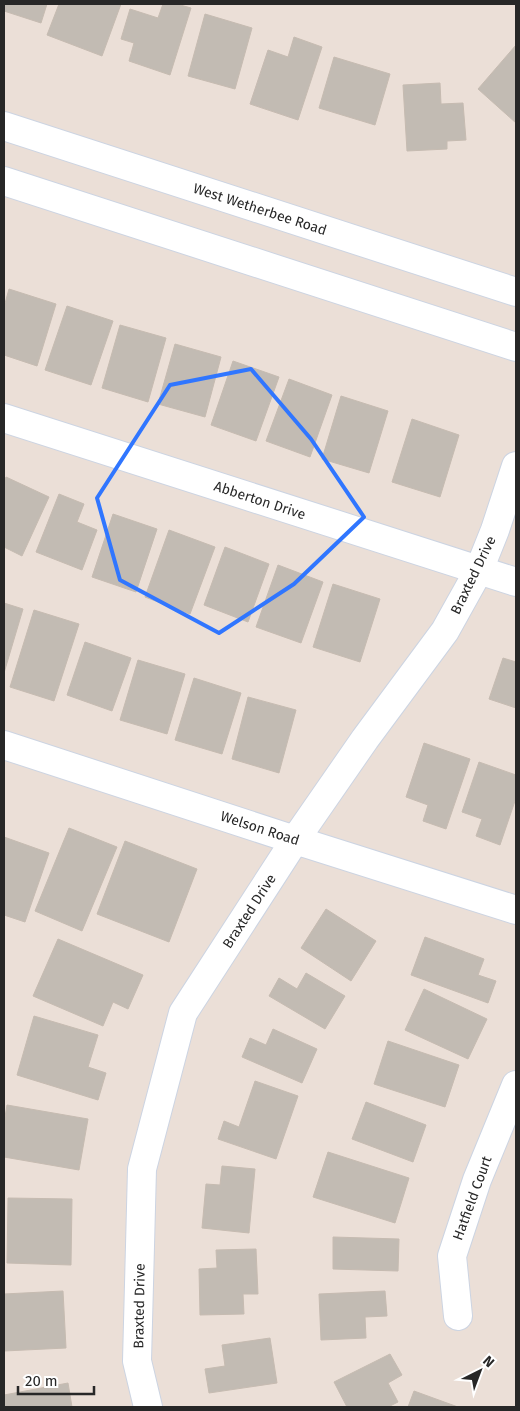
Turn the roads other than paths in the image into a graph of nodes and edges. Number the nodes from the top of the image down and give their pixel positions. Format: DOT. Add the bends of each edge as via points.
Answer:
graph roads {
  1 [pos="4,126"];
  2 [pos="4,181"];
  3 [pos="516,292"];
  4 [pos="516,347"];
  5 [pos="4,418"];
  6 [pos="516,466"];
  7 [pos="479,570"];
  8 [pos="516,582"];
  9 [pos="4,745"];
  10 [pos="295,840"];
  11 [pos="516,910"];
  12 [pos="516,1085"];
  13 [pos="458,1316"];
  14 [pos="148,1407"];
  1 -- 3 [label="street, West Wetherbee Road"];
  2 -- 4 [label="street"];
  5 -- 7 [label="street, Abberton Drive"];
  6 -- 7 [label="street, Braxted Drive"];
  7 -- 8 [label="street, Abberton Drive"];
  7 -- 10 [label="street, Braxted Drive" via="445,631"];
  9 -- 10 [label="street, Welson Road"];
  10 -- 11 [label="street, Welson Road"];
  10 -- 14 [label="street, Braxted Drive" via="183,1013 142,1169 137,1361"];
  12 -- 13 [label="street, Hatfield Court" via="477,1180 452,1256"];
}
